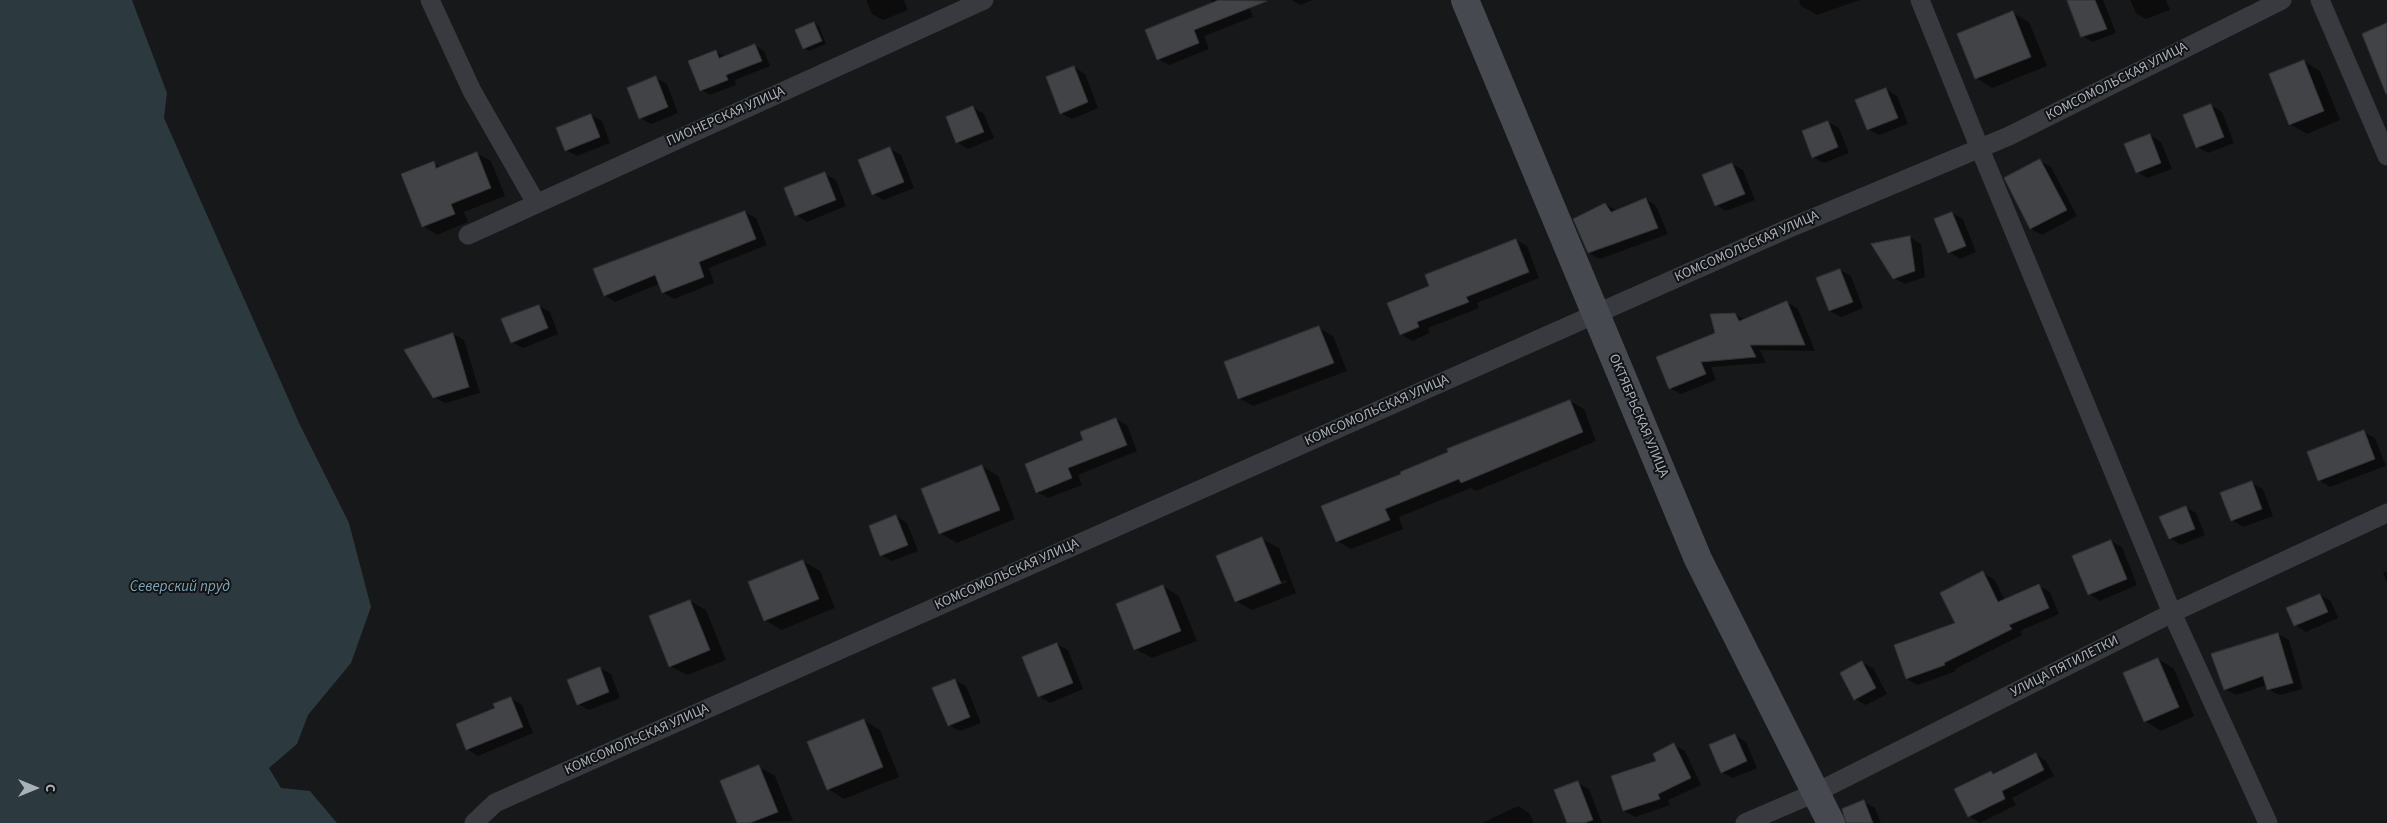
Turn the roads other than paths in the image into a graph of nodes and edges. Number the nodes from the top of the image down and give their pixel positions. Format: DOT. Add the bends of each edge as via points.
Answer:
graph roads {
  1 [pos="430,0"];
  2 [pos="984,0"];
  3 [pos="1465,0"];
  4 [pos="1920,0"];
  5 [pos="2282,0"];
  6 [pos="2320,0"];
  7 [pos="1980,149"];
  8 [pos="2387,156"];
  9 [pos="536,203"];
  10 [pos="468,235"];
  11 [pos="1595,315"];
  12 [pos="2387,513"];
  13 [pos="2172,613"];
  14 [pos="1817,792"];
  15 [pos="474,823"];
  16 [pos="1745,823"];
  17 [pos="1831,823"];
  18 [pos="2268,823"];
  1 -- 9 [label="street" via="472,91"];
  2 -- 9 [label="street, ПИОНЕРСКАЯ УЛИЦА"];
  3 -- 11 [label="street, ОКТЯБРЬСКАЯ УЛИЦА"];
  4 -- 7 [label="street"];
  5 -- 7 [label="street, КОМСОМОЛЬСКАЯ УЛИЦА"];
  6 -- 8 [label="street"];
  7 -- 11 [label="street, КОМСОМОЛЬСКАЯ УЛИЦА" via="1787,229"];
  7 -- 13 [label="street"];
  9 -- 10 [label="street, ПИОНЕРСКАЯ УЛИЦА"];
  11 -- 14 [label="street, ОКТЯБРЬСКАЯ УЛИЦА" via="1698,558"];
  11 -- 15 [label="street, КОМСОМОЛЬСКАЯ УЛИЦА" via="496,803"];
  12 -- 13 [label="street, УЛИЦА ПЯТИЛЕТКИ"];
  13 -- 14 [label="street, УЛИЦА ПЯТИЛЕТКИ"];
  13 -- 18 [label="street"];
  14 -- 16 [label="street, УЛИЦА ПЯТИЛЕТКИ"];
  14 -- 17 [label="street, ОКТЯБРЬСКАЯ УЛИЦА"];
}
